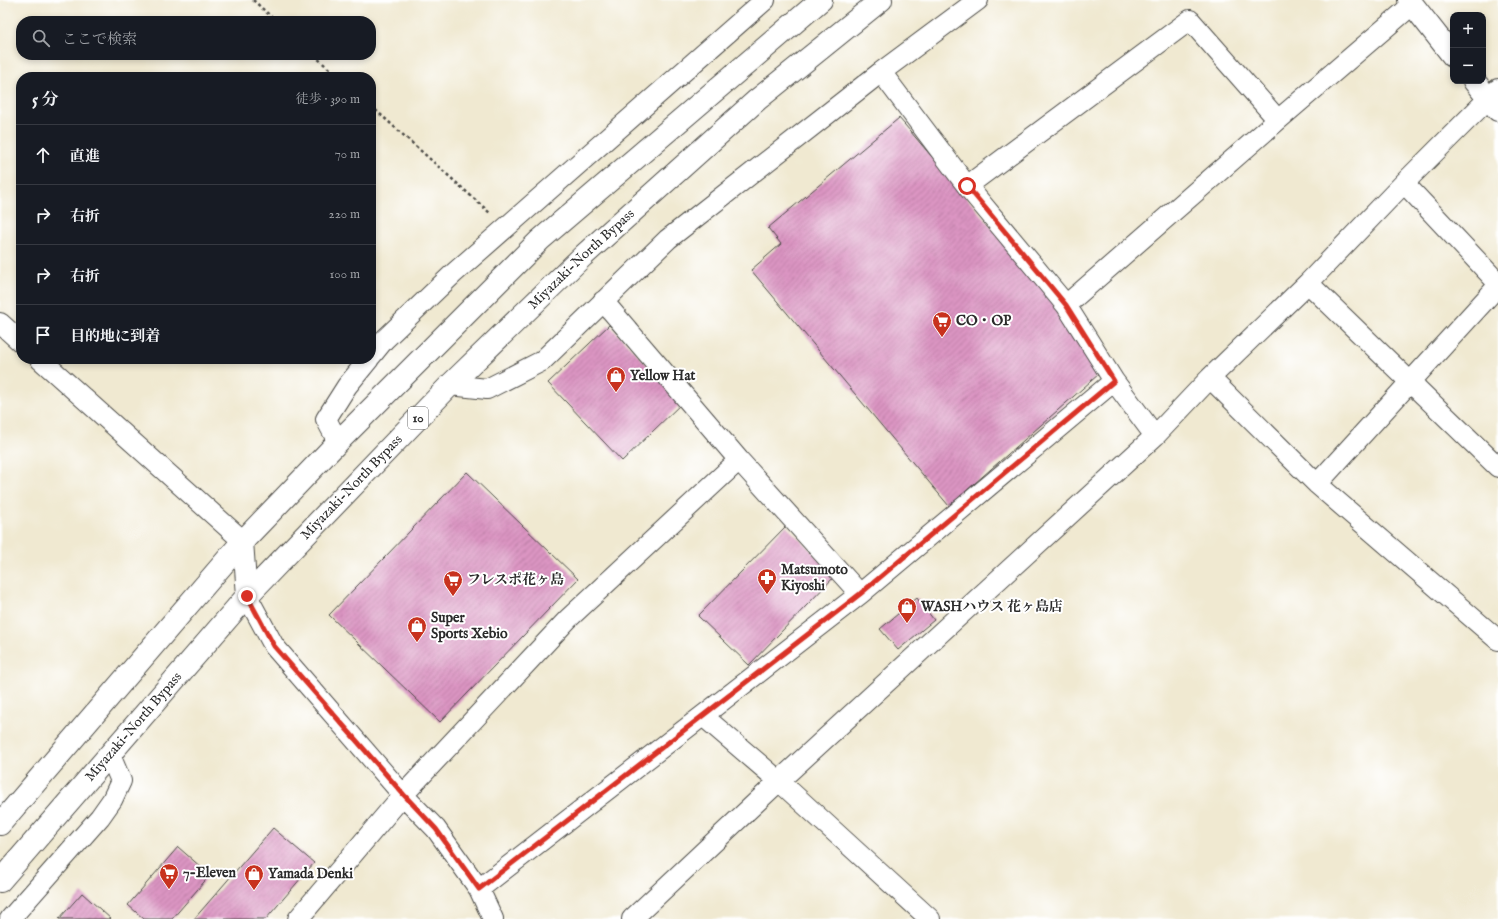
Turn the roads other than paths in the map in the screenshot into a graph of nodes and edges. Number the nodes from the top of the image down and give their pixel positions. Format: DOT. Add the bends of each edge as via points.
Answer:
graph roads {
  1 [pos="765,0"];
  2 [pos="821,0"];
  3 [pos="881,0"];
  4 [pos="978,0"];
  5 [pos="1410,3"];
  6 [pos="1450,52"];
  7 [pos="881,72"];
  8 [pos="1478,84"];
  9 [pos="1495,99"];
  10 [pos="1278,120"];
  11 [pos="1404,183"];
  12 [pos="967,186"];
  13 [pos="1308,283"];
  14 [pos="1498,284"];
  15 [pos="603,301"];
  16 [pos="1066,305"];
  17 [pos="0,323"];
  18 [pos="16,337"];
  19 [pos="376,350"];
  20 [pos="46,364"];
  21 [pos="365,364"];
  22 [pos="1210,378"];
  23 [pos="1114,381"];
  24 [pos="1409,382"];
  25 [pos="450,385"];
  26 [pos="1156,436"];
  27 [pos="338,442"];
  28 [pos="739,460"];
  29 [pos="1498,467"];
  30 [pos="1317,484"];
  31 [pos="243,541"];
  32 [pos="860,594"];
  33 [pos="247,596"];
  34 [pos="1497,636"];
  35 [pos="703,716"];
  36 [pos="110,755"];
  37 [pos="779,781"];
  38 [pos="404,795"];
  39 [pos="0,824"];
  40 [pos="0,881"];
  41 [pos="479,889"];
  42 [pos="10,919"];
  43 [pos="298,919"];
  44 [pos="492,919"];
  45 [pos="632,919"];
  46 [pos="930,919"];
  1 -- 19 [label="street" via="453,274"];
  2 -- 27 [label="main road" via="540,240"];
  3 -- 25 [label="main road, Miyazaki-North Bypass / 10" via="757,100 583,256"];
  4 -- 7 [label="street"];
  5 -- 6 [label="main road"];
  5 -- 10 [label="street"];
  7 -- 12 [label="street"];
  7 -- 15 [label="street" via="668,239"];
  8 -- 9 [label="main road"];
  9 -- 11 [label="street"];
  10 -- 12 [label="street" via="1190,20"];
  10 -- 16 [label="street"];
  11 -- 13 [label="street"];
  11 -- 14 [label="street"];
  12 -- 16 [label="street"];
  13 -- 22 [label="street"];
  13 -- 24 [label="street"];
  14 -- 24 [label="street"];
  15 -- 25 [label="street" via="542,361 487,390"];
  15 -- 28 [label="street"];
  16 -- 23 [label="street"];
  17 -- 18 [label="street"];
  20 -- 31 [label="street"];
  21 -- 27 [label="street" via="326,419"];
  22 -- 26 [label="street"];
  22 -- 30 [label="street"];
  23 -- 26 [label="street"];
  23 -- 32 [label="street"];
  24 -- 29 [label="street"];
  24 -- 30 [label="street"];
  25 -- 33 [label="main road, Miyazaki-North Bypass / 10"];
  26 -- 37 [label="street"];
  27 -- 31 [label="main road"];
  28 -- 32 [label="street"];
  28 -- 38 [label="street" via="568,619"];
  30 -- 34 [label="street"];
  31 -- 33 [label="street"];
  31 -- 39 [label="main road"];
  32 -- 35 [label="street"];
  33 -- 36 [label="main road, Miyazaki-North Bypass / 10"];
  33 -- 38 [label="street" via="274,646"];
  35 -- 37 [label="street"];
  35 -- 41 [label="street"];
  36 -- 40 [label="main road, Miyazaki-North Bypass / 10"];
  36 -- 42 [label="street" via="121,781 112,800"];
  37 -- 45 [label="street"];
  37 -- 46 [label="street"];
  38 -- 41 [label="street" via="436,829"];
  38 -- 43 [label="street"];
  41 -- 44 [label="street"];
}
